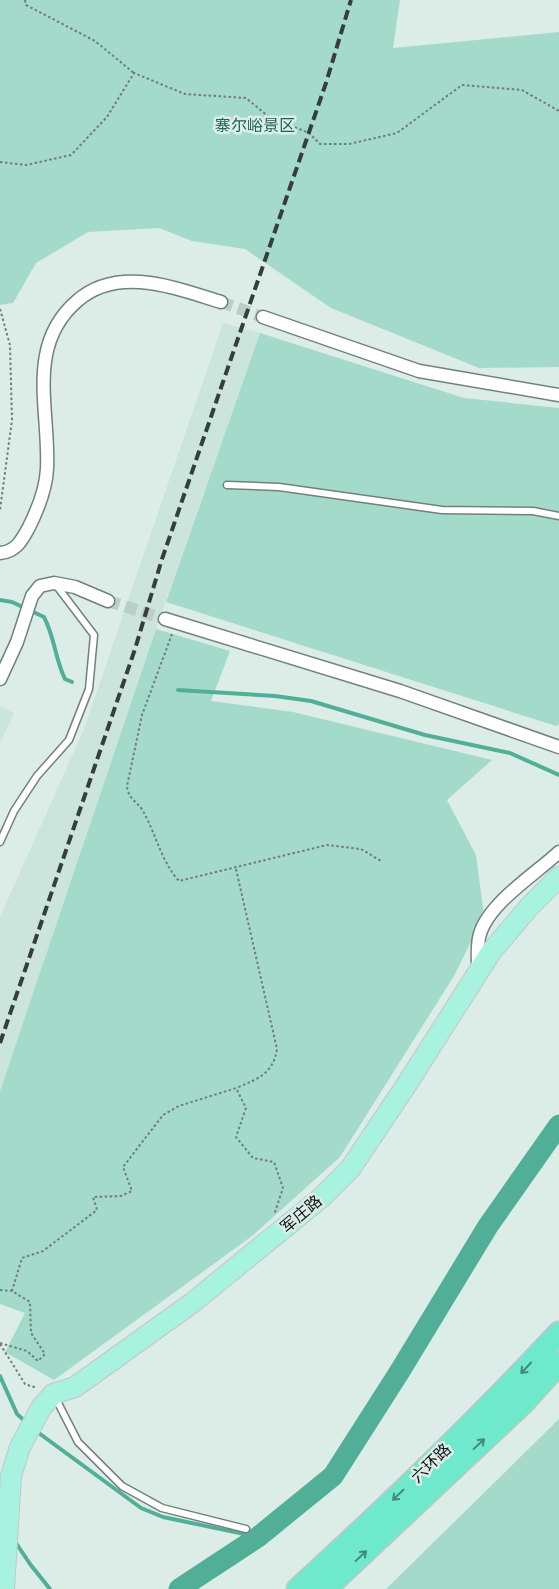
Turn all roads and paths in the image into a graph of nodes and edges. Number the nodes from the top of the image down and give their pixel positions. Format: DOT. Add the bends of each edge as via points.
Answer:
graph roads {
  1 [pos="25,0"];
  2 [pos="134,73"];
  3 [pos="559,111"];
  4 [pos="0,162"];
  5 [pos="221,302"];
  6 [pos="0,309"];
  7 [pos="263,317"];
  8 [pos="559,395"];
  9 [pos="227,485"];
  10 [pos="0,510"];
  11 [pos="559,516"];
  12 [pos="0,553"];
  13 [pos="54,583"];
  14 [pos="108,600"];
  15 [pos="170,621"];
  16 [pos="0,680"];
  17 [pos="559,747"];
  18 [pos="0,842"];
  19 [pos="559,852"];
  20 [pos="381,861"];
  21 [pos="235,868"];
  22 [pos="559,877"];
  23 [pos="478,974"];
  24 [pos="236,1088"];
  25 [pos="278,1233"];
  26 [pos="0,1290"];
  27 [pos="12,1291"];
  28 [pos="559,1333"];
  29 [pos="0,1343"];
  30 [pos="559,1363"];
  31 [pos="47,1401"];
  32 [pos="4,1502"];
  33 [pos="246,1529"];
  34 [pos="4,1589"];
  35 [pos="298,1589"];
  36 [pos="325,1589"];
  1 -- 2 [label="path" via="26,6 95,41"];
  2 -- 3 [label="path" via="185,94 246,98 269,117 309,133 320,144 349,144 397,133 462,85 522,90"];
  2 -- 4 [label="path" via="107,117 71,155 26,165"];
  5 -- 12 [label="street" via="164,286 119,282 92,290 62,315 46,350 47,471 42,496 20,542 9,552"];
  6 -- 10 [label="path" via="10,345 12,420"];
  7 -- 8 [label="street" via="419,371"];
  9 -- 11 [label="lane" via="279,487 442,510 532,511"];
  13 -- 14 [label="street"];
  13 -- 16 [label="street" via="40,586 32,596"];
  13 -- 18 [label="lane" via="94,636 89,689 69,740 14,811"];
  15 -- 17 [label="street" via="400,691"];
  15 -- 21 [label="path" via="142,715 127,776 127,792 142,809 161,854 179,881"];
  19 -- 23 [label="street" via="502,901 485,922 479,937"];
  20 -- 21 [label="path" via="361,850 327,845"];
  21 -- 24 [label="path" via="277,1049 275,1062 269,1069 258,1079"];
  22 -- 23 [label="main road, 军庄路" via="491,952"];
  23 -- 25 [label="main road, 军庄路" via="350,1169"];
  24 -- 25 [label="path" via="246,1108 236,1137 254,1158 274,1162 283,1188 272,1224"];
  24 -- 27 [label="path" via="178,1106 163,1115 124,1167 132,1191 121,1196 93,1197 97,1210 43,1251 22,1258"];
  25 -- 31 [label="main road, 军庄路" via="192,1303 75,1387"];
  26 -- 27 [label="path"];
  27 -- 29 [label="path" via="30,1302 31,1333 45,1354 38,1361 27,1351"];
  28 -- 35 [label="highway, 六环路, one-way" via="467,1428"];
  29 -- 31 [label="path" via="25,1384"];
  36 -- 30 [label="highway, 六环路, one-way" via="523,1403"];
  31 -- 32 [label="main road" via="23,1438"];
  31 -- 33 [label="lane" via="78,1442 122,1486 162,1508"];
  32 -- 34 [label="main road" via="7,1536"];
}
